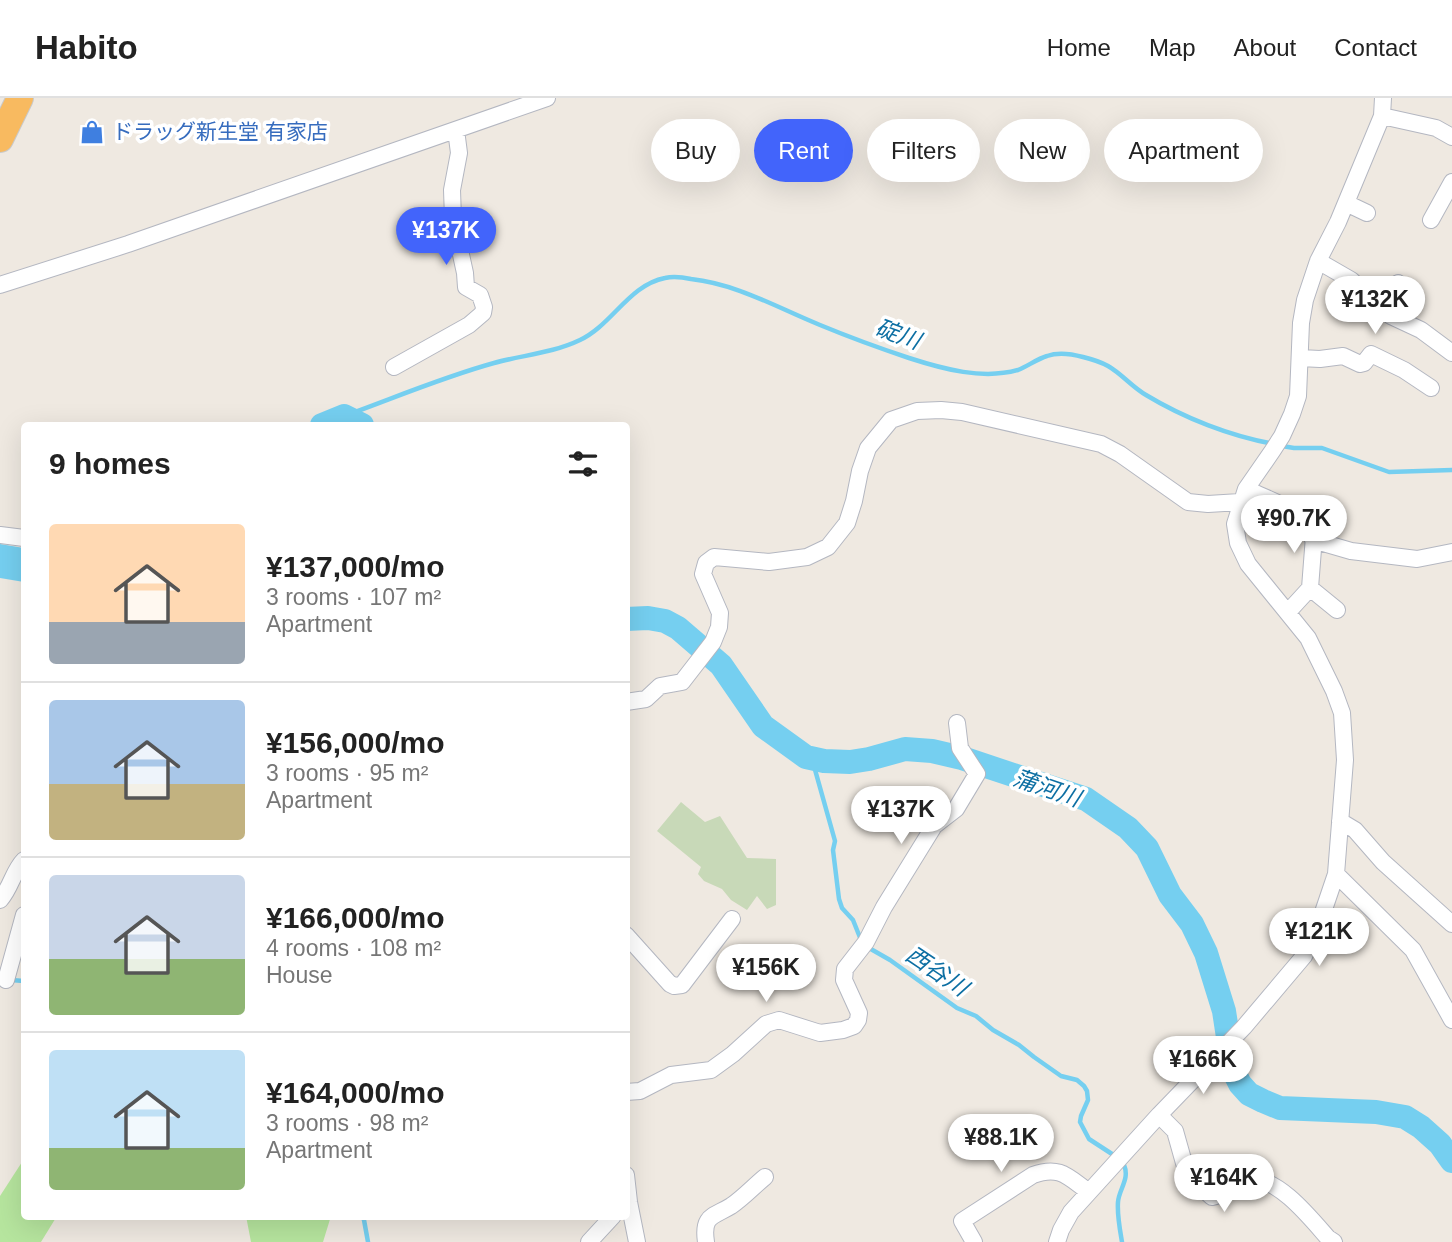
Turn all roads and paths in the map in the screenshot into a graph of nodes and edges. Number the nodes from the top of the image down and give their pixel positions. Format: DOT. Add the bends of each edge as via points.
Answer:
graph roads {
  1 [pos="20,98"];
  2 [pos="547,98"];
  3 [pos="1379,104"];
  4 [pos="456,130"];
  5 [pos="1452,137"];
  6 [pos="0,139"];
  7 [pos="1452,182"];
  8 [pos="1346,203"];
  9 [pos="1367,213"];
  10 [pos="1431,220"];
  11 [pos="1318,261"];
  12 [pos="1398,283"];
  13 [pos="0,285"];
  14 [pos="1382,308"];
  15 [pos="1452,352"];
  16 [pos="1300,358"];
  17 [pos="394,368"];
  18 [pos="1431,388"];
  19 [pos="1243,496"];
  20 [pos="0,535"];
  21 [pos="21,538"];
  22 [pos="1313,540"];
  23 [pos="1452,552"];
  24 [pos="1310,588"];
  25 [pos="1337,610"];
  26 [pos="1288,612"];
  27 [pos="630,701"];
  28 [pos="957,723"];
  29 [pos="1340,821"];
  30 [pos="21,864"];
  31 [pos="1336,874"];
  32 [pos="0,900"];
  33 [pos="732,919"];
  34 [pos="1452,924"];
  35 [pos="21,930"];
  36 [pos="630,939"];
  37 [pos="12,975"];
  38 [pos="1452,1020"];
  39 [pos="630,1092"];
  40 [pos="1159,1115"];
  41 [pos="765,1177"];
  42 [pos="1089,1192"];
  43 [pos="630,1212"];
  44 [pos="610,1220"];
  45 [pos="589,1242"];
  46 [pos="637,1242"];
  47 [pos="706,1242"];
  48 [pos="974,1242"];
  49 [pos="1057,1242"];
  50 [pos="1334,1242"];
  1 -- 6 [label="highway"];
  2 -- 4 [label="street"];
  3 -- 5 [label="street"];
  3 -- 8 [label="street"];
  4 -- 13 [label="street"];
  4 -- 17 [label="street" via="453,218 466,287 480,295 483,313"];
  7 -- 10 [label="street"];
  8 -- 9 [label="street"];
  8 -- 11 [label="street"];
  11 -- 14 [label="street" via="1351,280"];
  11 -- 16 [label="street" via="1305,300"];
  12 -- 14 [label="street"];
  14 -- 15 [label="street"];
  16 -- 18 [label="street" via="1343,356 1360,364 1371,354"];
  16 -- 19 [label="street" via="1298,396 1282,436"];
  19 -- 22 [label="street" via="1293,512 1312,528"];
  19 -- 26 [label="street" via="1235,524 1238,543 1248,565"];
  19 -- 27 [label="street" via="1208,504 1188,502 1101,444 962,412 916,411 891,420 868,448 848,523 828,547 807,557 769,562 714,557 706,563 703,574 720,613 713,642 682,682 660,686 646,699"];
  20 -- 21 [label="street"];
  22 -- 23 [label="street" via="1351,551 1417,559"];
  22 -- 24 [label="street"];
  24 -- 25 [label="street"];
  24 -- 26 [label="street"];
  26 -- 29 [label="street" via="1308,638 1342,713 1345,760"];
  28 -- 39 [label="street" via="960,748 976,775 956,809 934,826 845,970 844,980 859,1013 854,1026 820,1033 787,1021 772,1021 711,1070 671,1075"];
  29 -- 31 [label="street"];
  29 -- 34 [label="street"];
  30 -- 32 [label="street"];
  31 -- 38 [label="street" via="1413,950"];
  31 -- 40 [label="street" via="1304,956 1244,1027"];
  33 -- 36 [label="street" via="678,986 670,984"];
  35 -- 37 [label="street"];
  40 -- 42 [label="street"];
  40 -- 50 [label="street" via="1175,1131 1194,1181 1212,1197 1251,1180 1268,1183 1292,1199"];
  41 -- 47 [label="street" via="709,1219"];
  42 -- 48 [label="street" via="1055,1171 1033,1175 961,1221"];
  42 -- 49 [label="street" via="1071,1212"];
  43 -- 46 [label="street"];
  44 -- 45 [label="street"];
}
